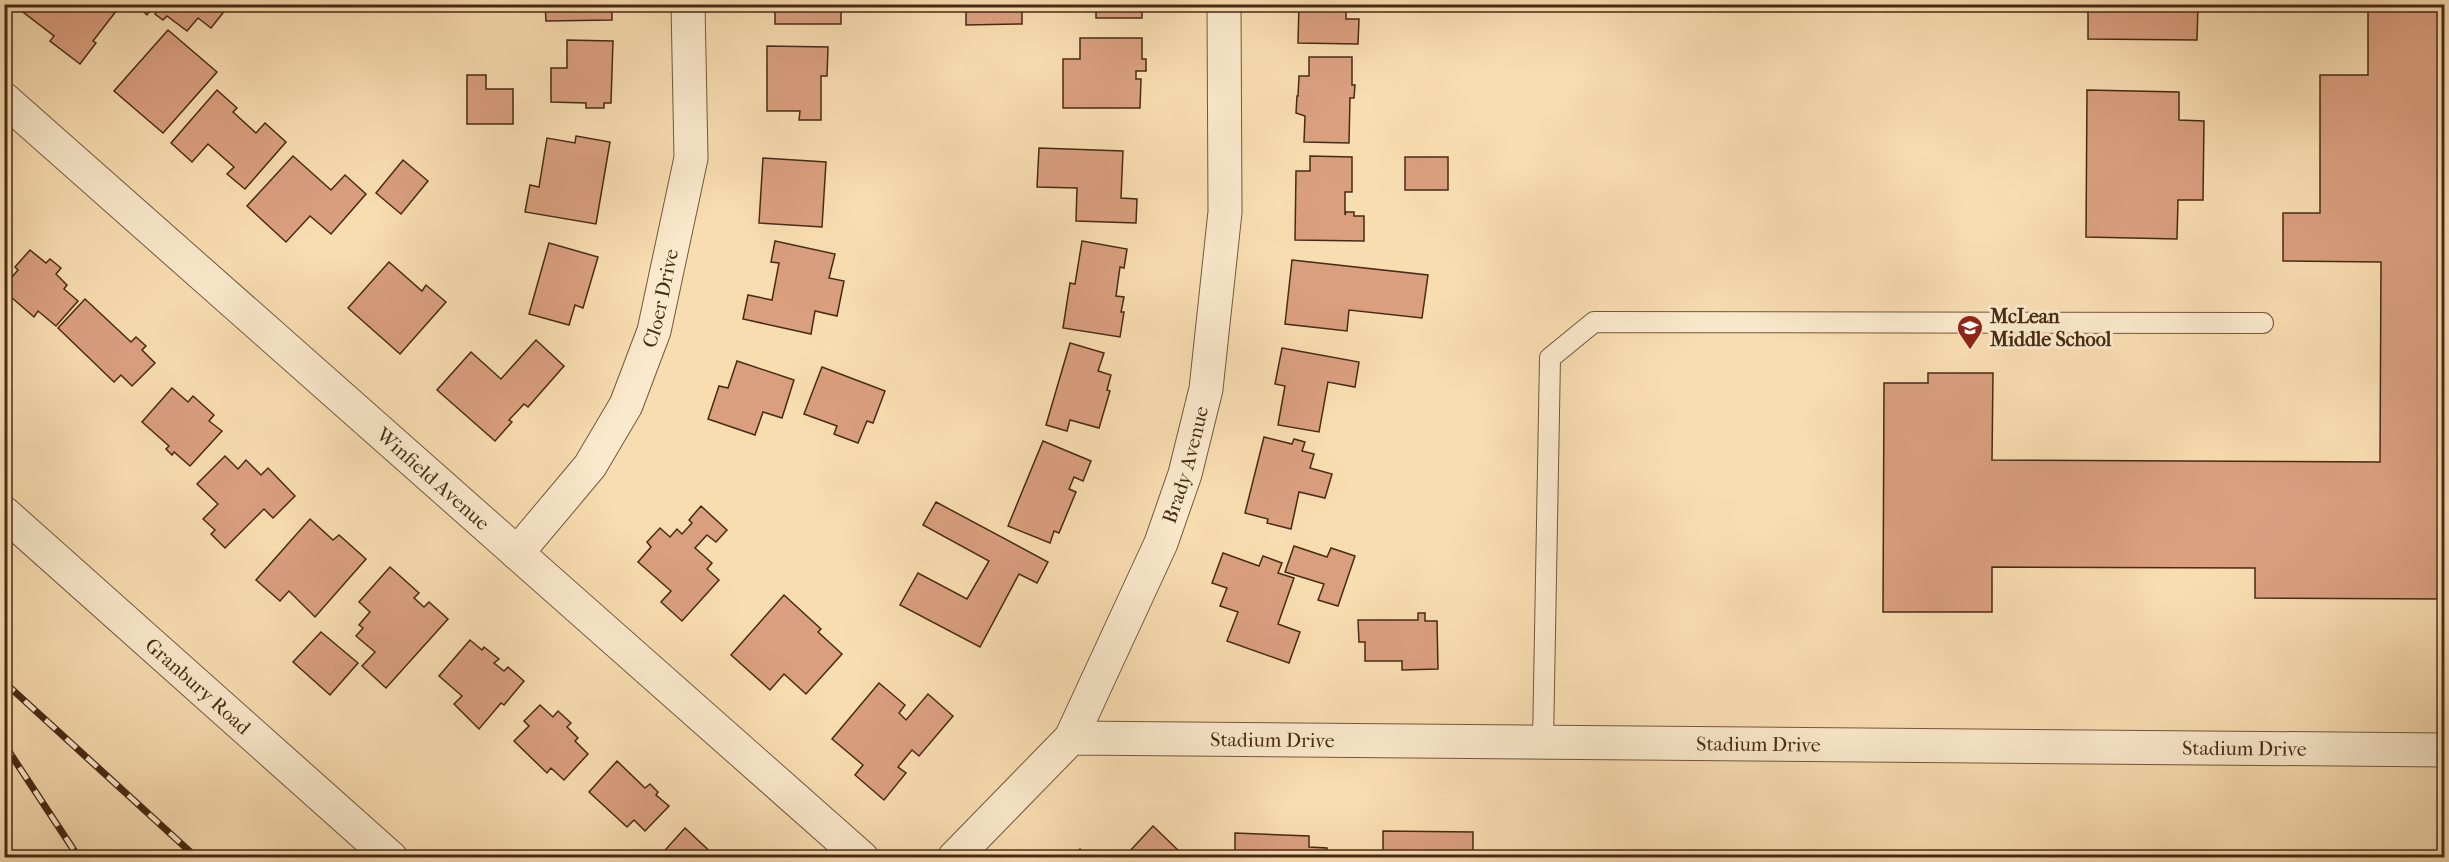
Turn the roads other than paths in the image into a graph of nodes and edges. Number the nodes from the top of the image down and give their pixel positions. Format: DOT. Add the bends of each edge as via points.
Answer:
graph roads {
  1 [pos="688,4"];
  2 [pos="1224,4"];
  3 [pos="4,99"];
  4 [pos="2263,323"];
  5 [pos="4,513"];
  6 [pos="517,553"];
  7 [pos="1071,738"];
  8 [pos="1543,742"];
  9 [pos="2445,750"];
  10 [pos="391,858"];
  11 [pos="862,858"];
  12 [pos="954,858"];
  1 -- 6 [label="street, Cloer Drive" via="691,158 654,331 626,405 590,466"];
  2 -- 7 [label="street, Brady Avenue" via="1225,212 1206,389 1185,474 1161,543"];
  3 -- 6 [label="street, Winfield Avenue"];
  4 -- 8 [label="lane" via="1594,322 1550,358"];
  5 -- 10 [label="street, Granbury Road"];
  6 -- 11 [label="street, Winfield Avenue"];
  7 -- 8 [label="street, Stadium Drive"];
  7 -- 12 [label="street, Brady Avenue"];
  8 -- 9 [label="street, Stadium Drive"];
}
